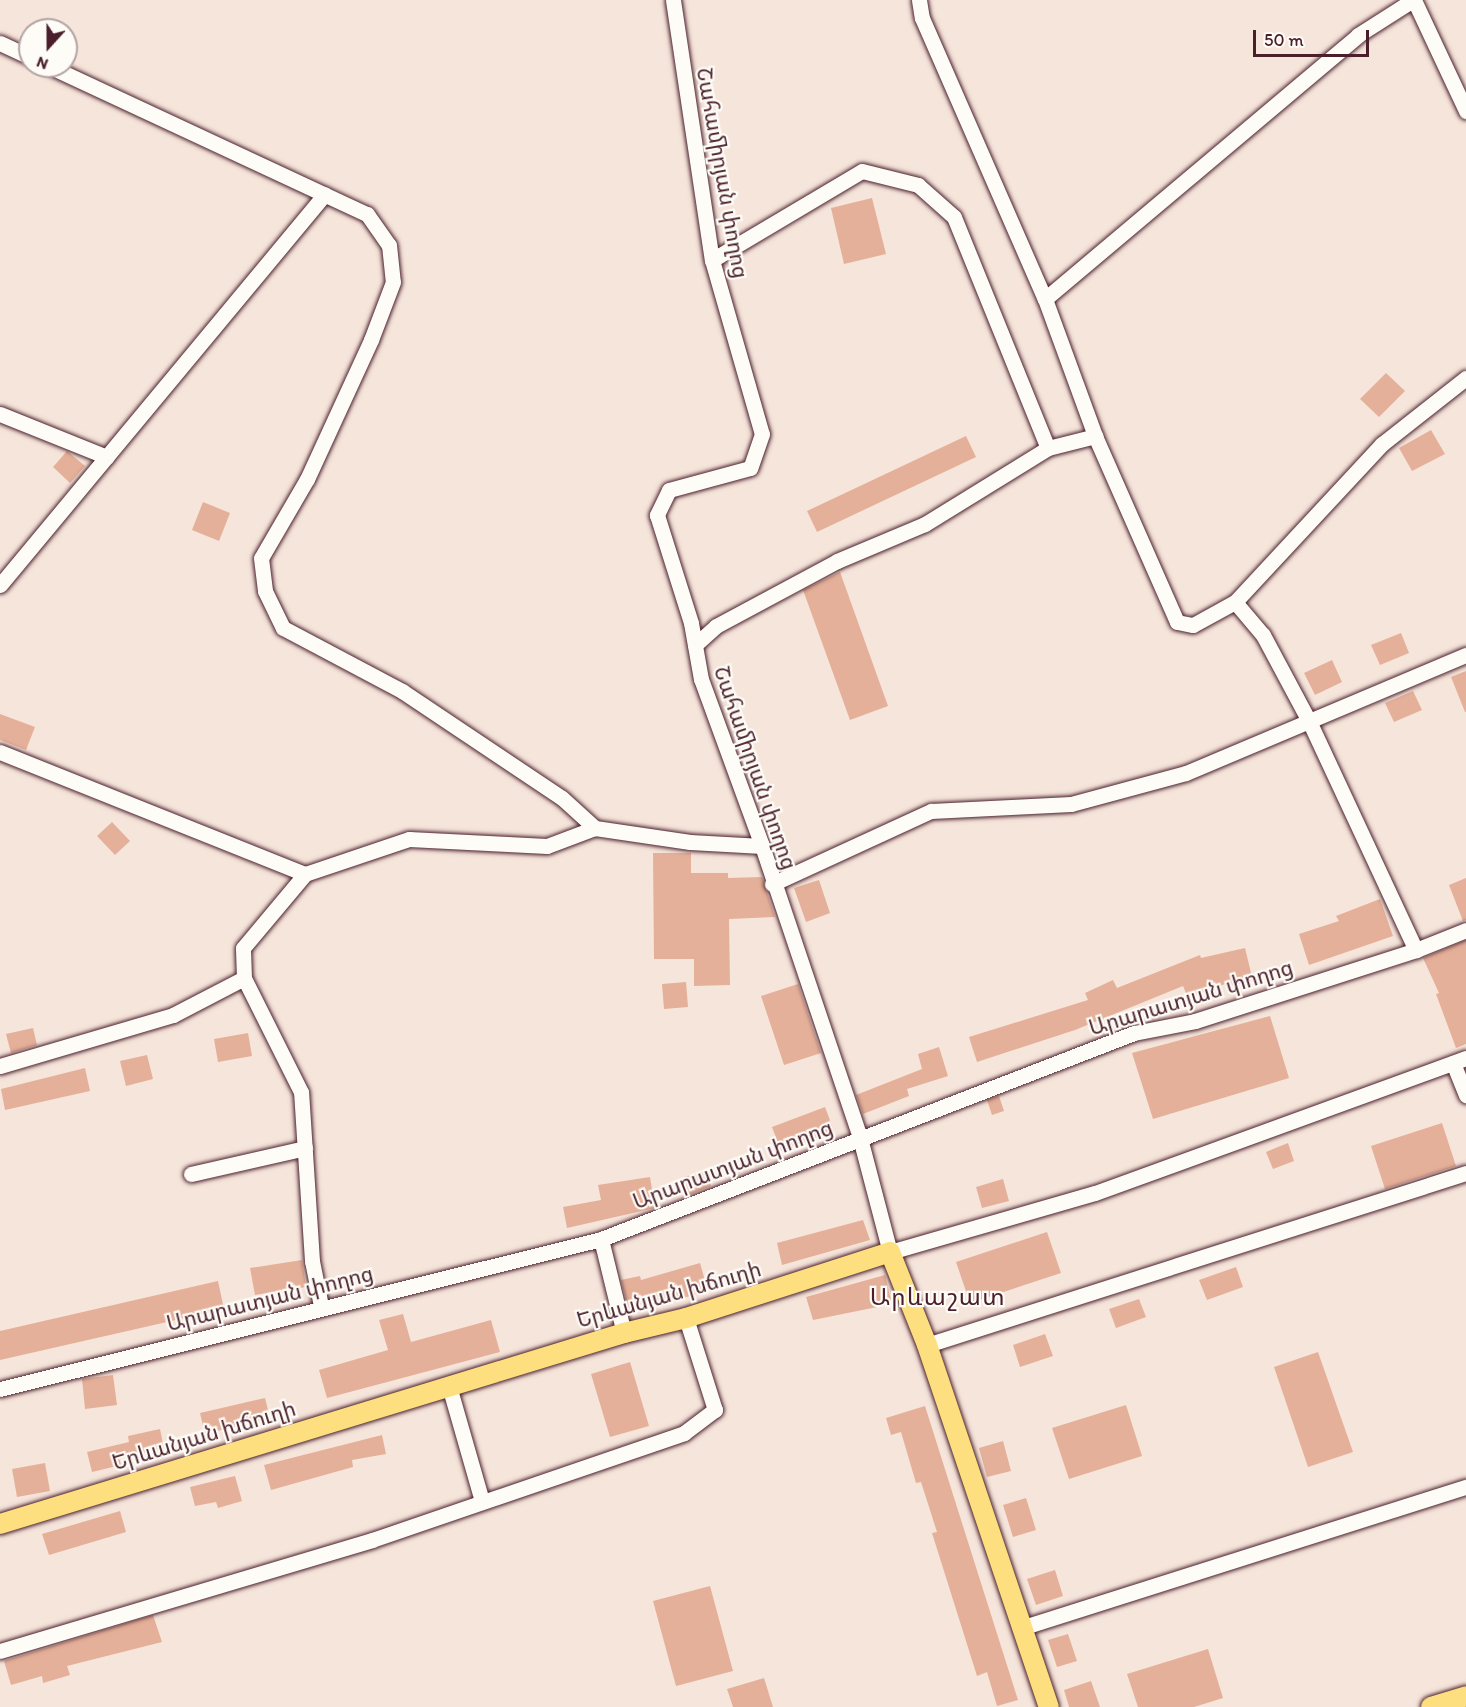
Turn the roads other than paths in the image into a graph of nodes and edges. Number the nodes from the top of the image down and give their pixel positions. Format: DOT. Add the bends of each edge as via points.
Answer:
graph roads {
  1 [pos="673,0"];
  2 [pos="919,0"];
  3 [pos="1413,0"];
  4 [pos="0,44"];
  5 [pos="18,52"];
  6 [pos="75,78"];
  7 [pos="1466,111"];
  8 [pos="325,194"];
  9 [pos="712,260"];
  10 [pos="1045,299"];
  11 [pos="1466,378"];
  12 [pos="0,414"];
  13 [pos="1095,436"];
  14 [pos="1048,448"];
  15 [pos="107,457"];
  16 [pos="0,585"];
  17 [pos="1235,602"];
  18 [pos="695,645"];
  19 [pos="1466,655"];
  20 [pos="1309,721"];
  21 [pos="0,752"];
  22 [pos="595,828"];
  23 [pos="762,846"];
  24 [pos="305,873"];
  25 [pos="772,884"];
  26 [pos="1466,930"];
  27 [pos="1416,950"];
  28 [pos="244,978"];
  29 [pos="1460,1060"];
  30 [pos="0,1066"];
  31 [pos="1466,1096"];
  32 [pos="860,1138"];
  33 [pos="305,1148"];
  34 [pos="191,1173"];
  35 [pos="1466,1173"];
  36 [pos="601,1239"];
  37 [pos="890,1252"];
  38 [pos="321,1306"];
  39 [pos="686,1318"];
  40 [pos="624,1333"];
  41 [pos="927,1345"];
  42 [pos="449,1386"];
  43 [pos="0,1389"];
  44 [pos="1466,1487"];
  45 [pos="482,1501"];
  46 [pos="0,1524"];
  47 [pos="1024,1627"];
  48 [pos="0,1651"];
  49 [pos="1466,1696"];
  50 [pos="1049,1707"];
  51 [pos="1431,1707"];
  1 -- 9 [label="street, Շահամիրյան փողոց"];
  2 -- 10 [label="street" via="922,18"];
  3 -- 7 [label="street"];
  3 -- 10 [label="street" via="1358,35"];
  4 -- 5 [label="street"];
  6 -- 8 [label="street"];
  8 -- 15 [label="street"];
  8 -- 22 [label="street" via="367,214 389,244 393,282 371,340 307,479 261,558 265,591 283,628 402,691 562,798"];
  9 -- 14 [label="street" via="862,171 918,185 954,217"];
  9 -- 18 [label="street, Շահամիրյան փողոց" via="762,434 750,468 669,490 657,515"];
  10 -- 13 [label="street"];
  11 -- 17 [label="street" via="1382,444"];
  12 -- 15 [label="street"];
  13 -- 14 [label="street"];
  13 -- 17 [label="street" via="1177,622 1193,625"];
  14 -- 18 [label="street" via="926,524 837,561 717,626"];
  15 -- 16 [label="street"];
  17 -- 20 [label="street" via="1263,635"];
  18 -- 23 [label="street, Շահամիրյան փողոց" via="701,679"];
  19 -- 20 [label="street"];
  20 -- 25 [label="street" via="1186,773 1071,804 931,811"];
  20 -- 27 [label="street"];
  21 -- 24 [label="street"];
  22 -- 23 [label="street" via="690,842"];
  22 -- 24 [label="street" via="547,846 409,839"];
  23 -- 25 [label="street, Շահամիրյան փողոց"];
  24 -- 28 [label="street" via="243,948"];
  25 -- 32 [label="street, Շահամիրյան փողոց"];
  26 -- 27 [label="street, Արարատյան փողոց"];
  27 -- 32 [label="street, Արարատյան փողոց" via="1195,1021 1134,1033"];
  28 -- 30 [label="street" via="173,1015"];
  28 -- 33 [label="street" via="301,1092"];
  29 -- 31 [label="street"];
  29 -- 37 [label="street" via="1095,1193"];
  32 -- 36 [label="street, Արարատյան փողոց"];
  32 -- 37 [label="street, Շահամիրյան փողոց"];
  33 -- 34 [label="street"];
  33 -- 38 [label="street" via="312,1261"];
  35 -- 41 [label="street"];
  36 -- 38 [label="street, Արարատյան փողոց"];
  36 -- 40 [label="street"];
  37 -- 39 [label="main road, Երևանյան խճուղի"];
  37 -- 41 [label="main road"];
  38 -- 43 [label="street, Արարատյան փողոց"];
  39 -- 40 [label="main road, Երևանյան խճուղի"];
  39 -- 45 [label="street" via="716,1410 684,1433"];
  40 -- 42 [label="main road, Երևանյան խճուղի"];
  41 -- 47 [label="main road"];
  42 -- 45 [label="street"];
  42 -- 46 [label="main road, Երևանյան խճուղի"];
  44 -- 47 [label="street"];
  45 -- 48 [label="street" via="372,1540"];
  47 -- 50 [label="main road"];
  49 -- 51 [label="main road"];
}
